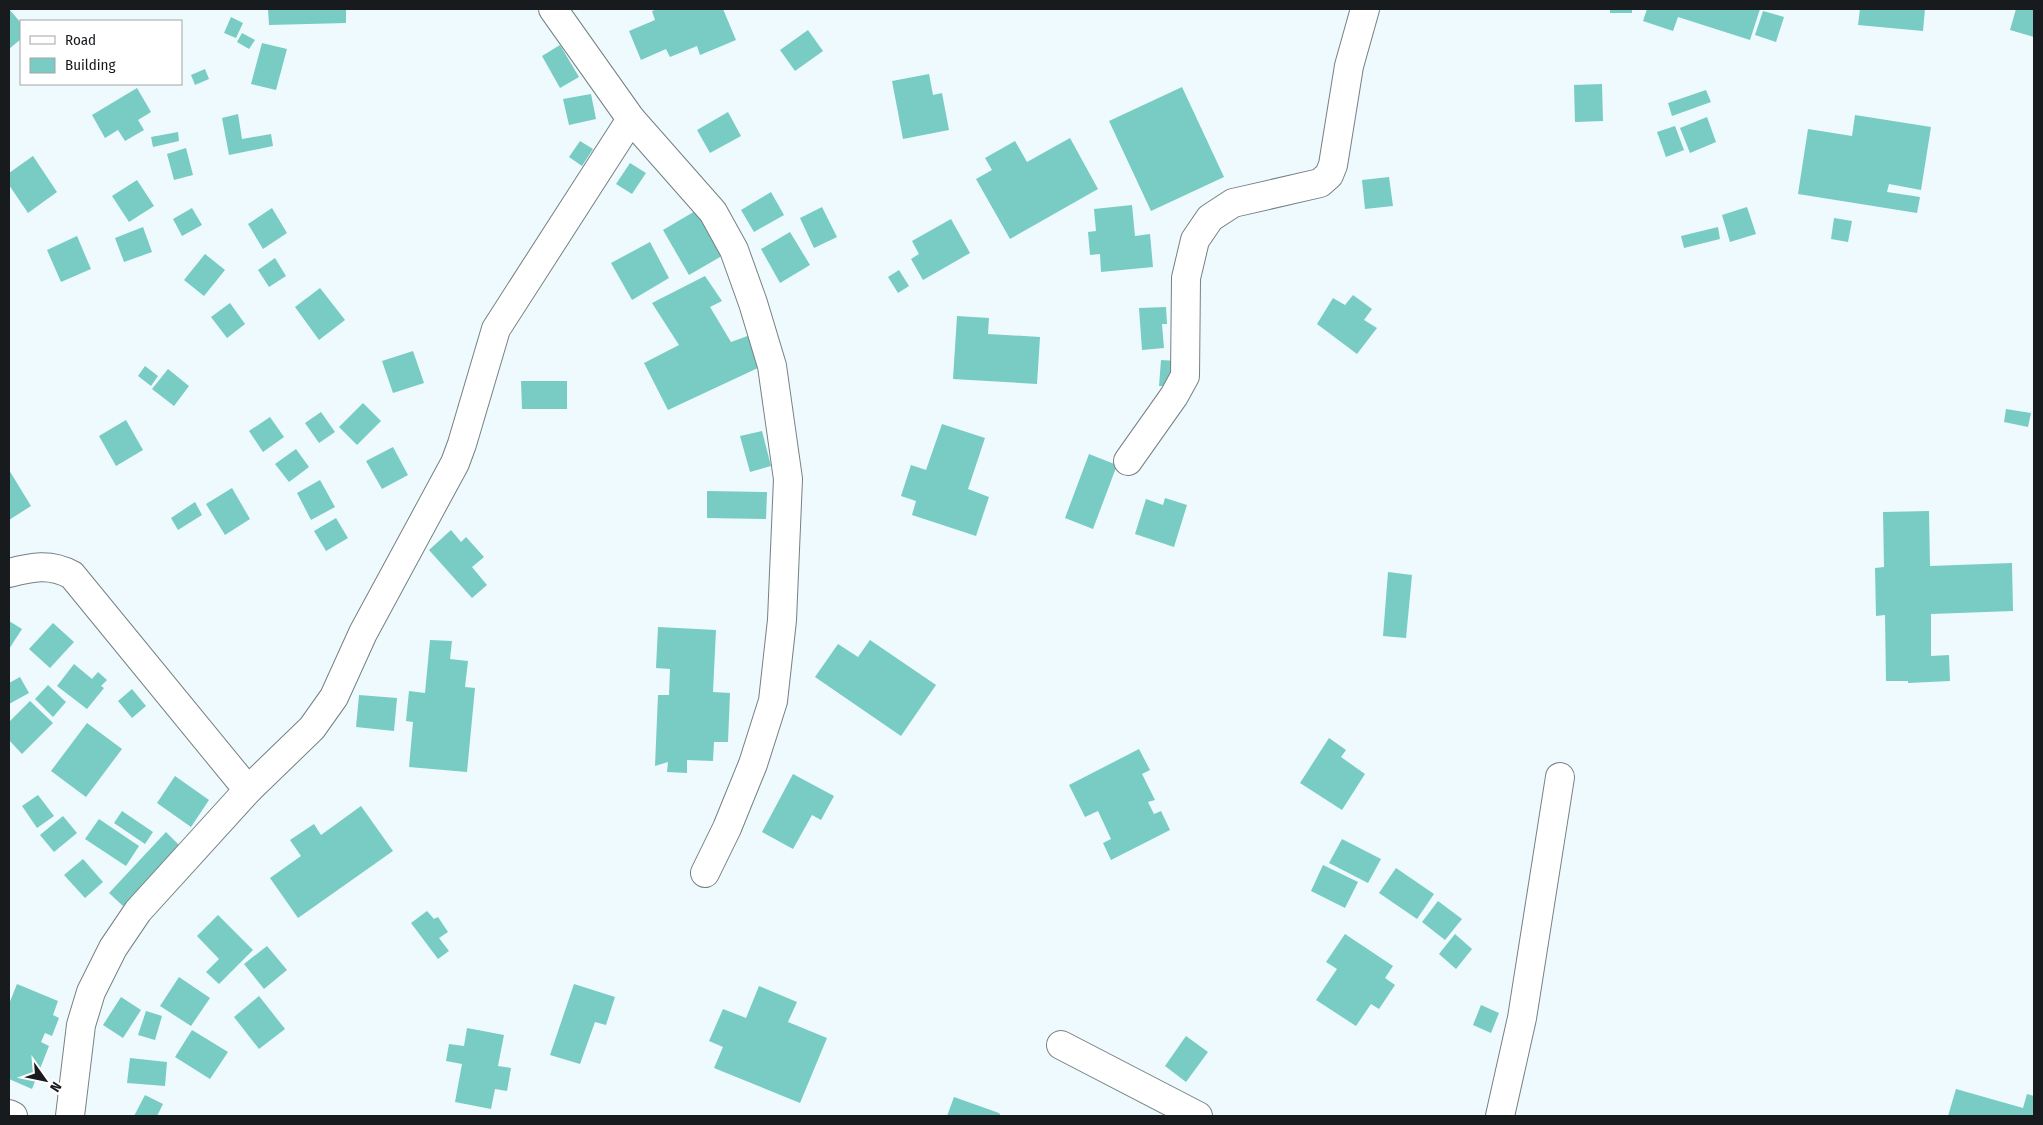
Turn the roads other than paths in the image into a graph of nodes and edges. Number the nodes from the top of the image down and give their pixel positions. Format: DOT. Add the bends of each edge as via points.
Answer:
graph roads {
  1 [pos="553,9"];
  2 [pos="1365,9"];
  3 [pos="632,119"];
  4 [pos="1128,462"];
  5 [pos="9,573"];
  6 [pos="1560,777"];
  7 [pos="248,790"];
  8 [pos="705,873"];
  9 [pos="1061,1045"];
  10 [pos="9,1114"];
  11 [pos="13,1116"];
  12 [pos="70,1116"];
  13 [pos="1198,1116"];
  14 [pos="1500,1116"];
  1 -- 3 [label="street"];
  2 -- 4 [label="street" via="1349,66 1329,175 1320,183 1233,203 1210,218 1195,240 1186,278 1185,376"];
  3 -- 7 [label="street" via="496,328 455,463 363,633 334,697 312,728"];
  3 -- 8 [label="street" via="713,212 734,250 772,366 788,479 782,620 773,701 753,764"];
  5 -- 7 [label="street" via="50,566 72,575"];
  6 -- 14 [label="street" via="1522,1018"];
  7 -- 12 [label="street" via="138,911 113,948 91,992 81,1024"];
  9 -- 13 [label="street"];
  10 -- 11 [label="street"];
}
